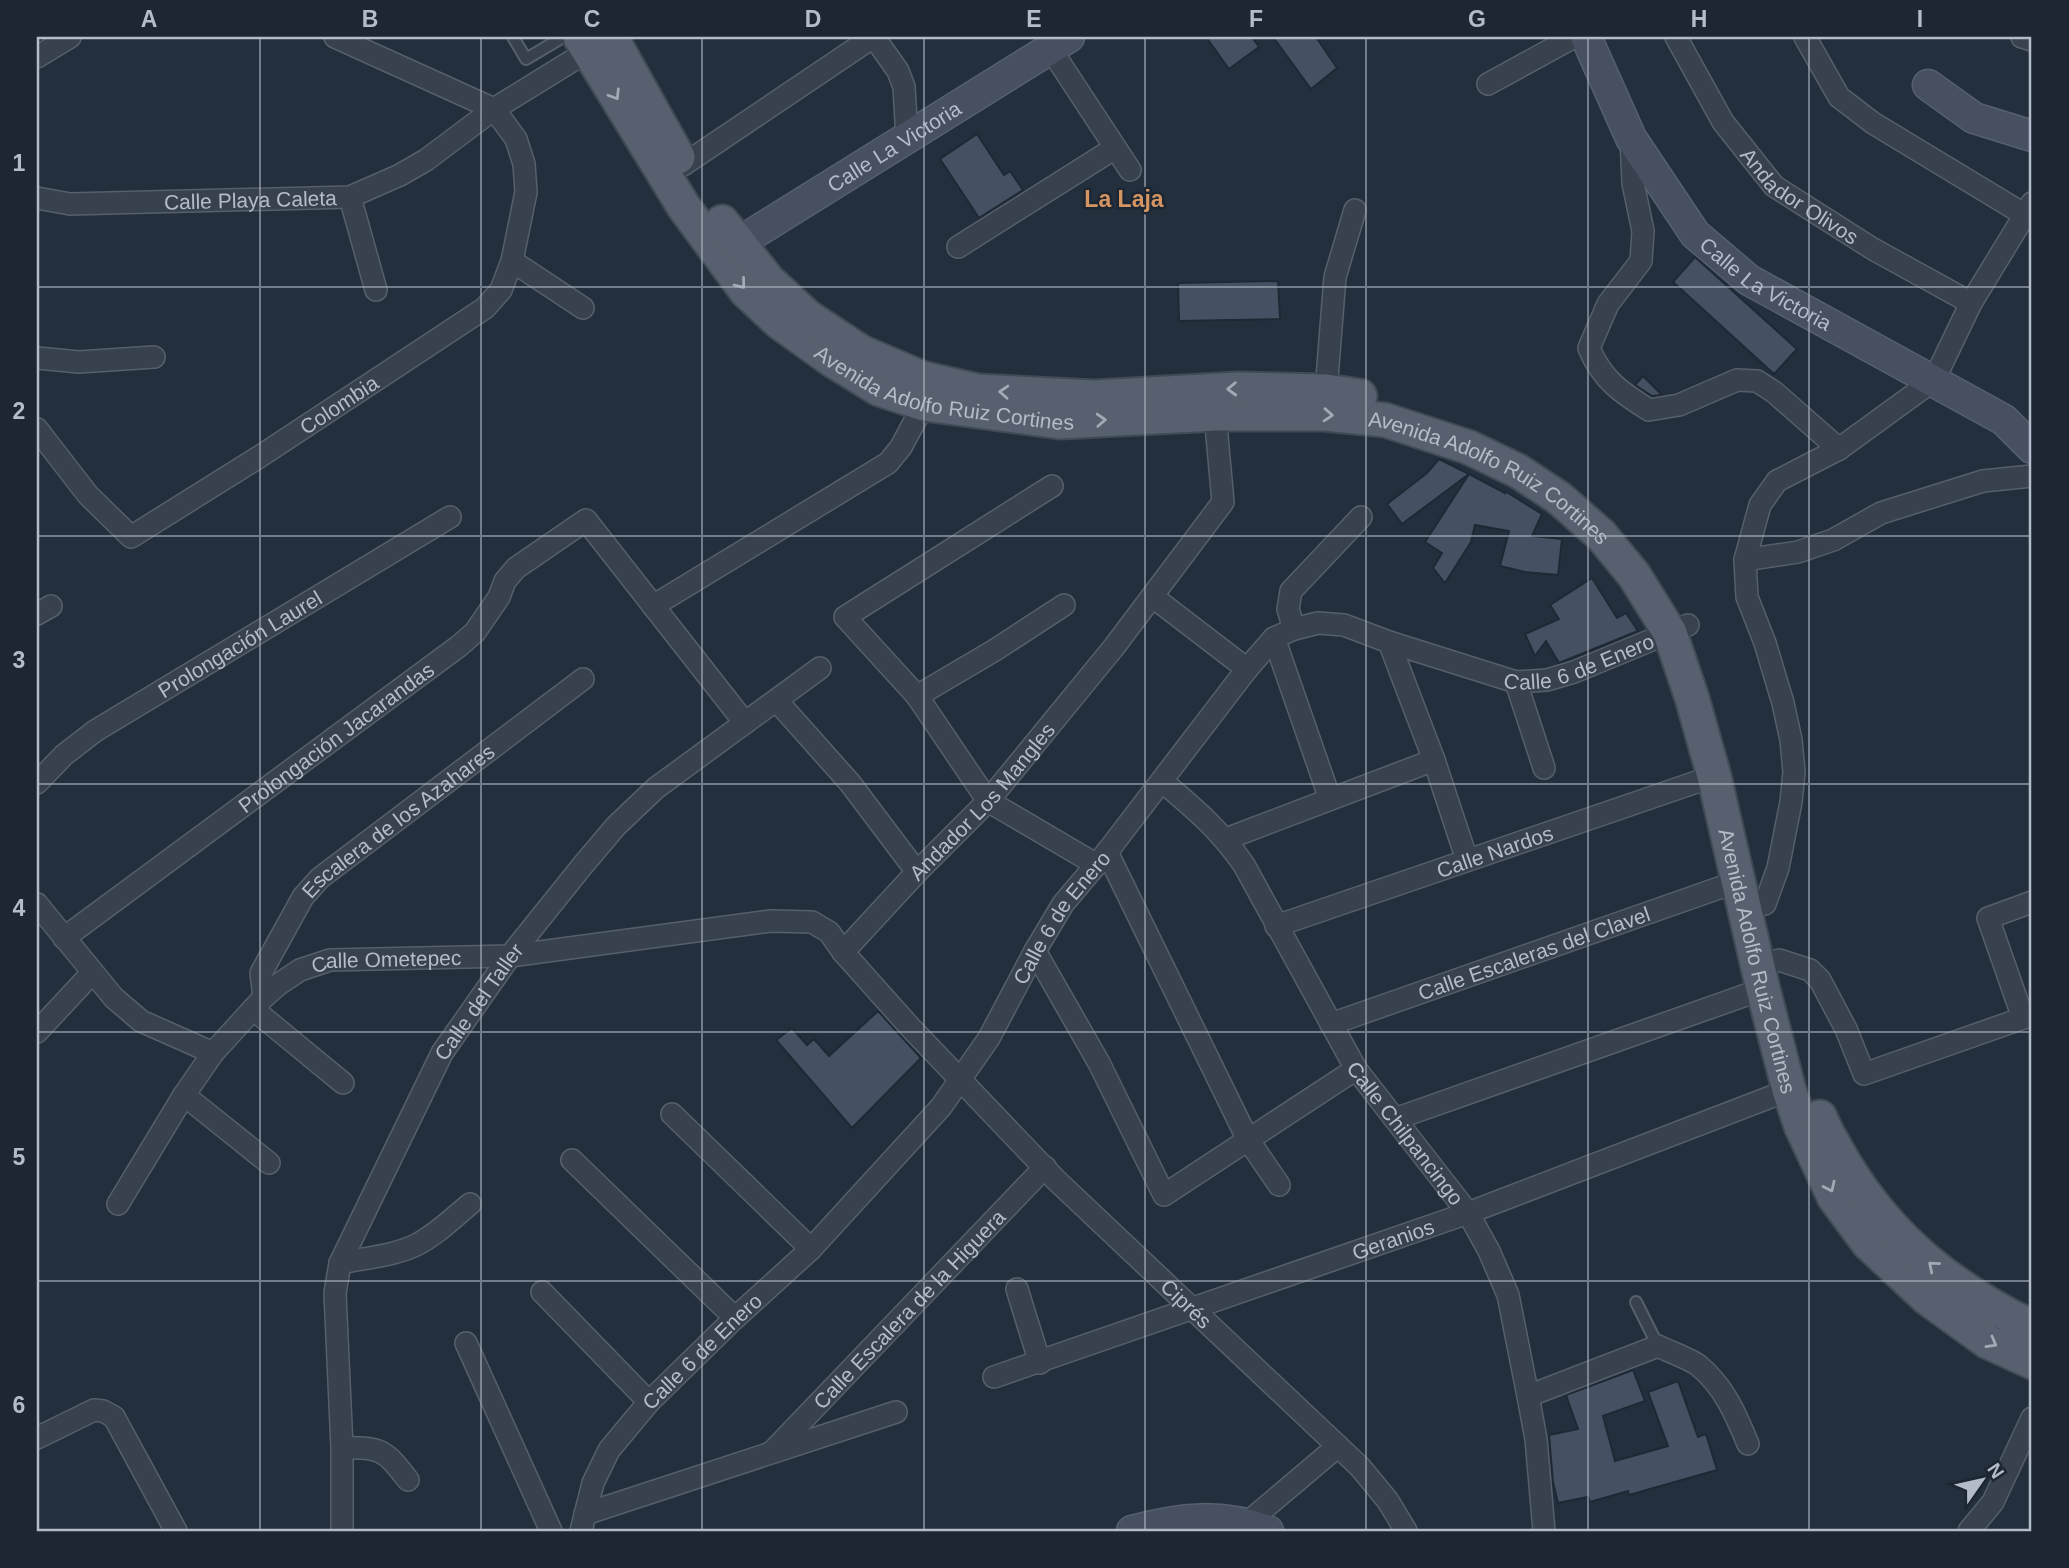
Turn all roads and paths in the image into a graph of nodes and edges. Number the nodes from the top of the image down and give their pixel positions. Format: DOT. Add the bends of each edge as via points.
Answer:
graph roads {
  1 [pos="69,37"];
  2 [pos="335,37"];
  3 [pos="513,37"];
  4 [pos="873,37"];
  5 [pos="1574,37"];
  6 [pos="1586,37"];
  7 [pos="1676,37"];
  8 [pos="1805,37"];
  9 [pos="2022,37"];
  10 [pos="586,40"];
  11 [pos="2032,40"];
  12 [pos="1059,43"];
  13 [pos="37,57"];
  14 [pos="1489,84"];
  15 [pos="1928,85"];
  16 [pos="494,109"];
  17 [pos="2032,136"];
  18 [pos="907,138"];
  19 [pos="1631,138"];
  20 [pos="1115,148"];
  21 [pos="683,165"];
  22 [pos="1129,170"];
  23 [pos="350,197"];
  24 [pos="37,198"];
  25 [pos="2029,209"];
  26 [pos="1355,210"];
  27 [pos="958,247"];
  28 [pos="728,249"];
  29 [pos="512,261"];
  30 [pos="376,290"];
  31 [pos="1971,303"];
  32 [pos="583,308"];
  33 [pos="153,357"];
  34 [pos="37,358"];
  35 [pos="1934,380"];
  36 [pos="1326,391"];
  37 [pos="924,404"];
  38 [pos="1215,414"];
  39 [pos="37,429"];
  40 [pos="2032,448"];
  41 [pos="1839,449"];
  42 [pos="2032,476"];
  43 [pos="1052,486"];
  44 [pos="450,517"];
  45 [pos="1361,517"];
  46 [pos="1745,560"];
  47 [pos="1153,597"];
  48 [pos="1064,605"];
  49 [pos="653,606"];
  50 [pos="1294,629"];
  51 [pos="1679,629"];
  52 [pos="1274,638"];
  53 [pos="1389,642"];
  54 [pos="820,668"];
  55 [pos="1247,669"];
  56 [pos="583,679"];
  57 [pos="1516,682"];
  58 [pos="917,696"];
  59 [pos="777,701"];
  60 [pos="745,723"];
  61 [pos="1434,760"];
  62 [pos="1544,768"];
  63 [pos="1714,776"];
  64 [pos="1163,782"];
  65 [pos="37,783"];
  66 [pos="1330,799"];
  67 [pos="988,801"];
  68 [pos="1226,839"];
  69 [pos="1102,858"];
  70 [pos="1467,860"];
  71 [pos="917,872"];
  72 [pos="1739,881"];
  73 [pos="2032,902"];
  74 [pos="37,904"];
  75 [pos="1765,904"];
  76 [pos="812,922"];
  77 [pos="1276,926"];
  78 [pos="64,938"];
  79 [pos="1035,951"];
  80 [pos="844,952"];
  81 [pos="510,956"];
  82 [pos="1766,972"];
  83 [pos="92,973"];
  84 [pos="259,1003"];
  85 [pos="2028,1016"];
  86 [pos="1331,1024"];
  87 [pos="37,1032"];
  88 [pos="213,1054"];
  89 [pos="1356,1069"];
  90 [pos="962,1080"];
  91 [pos="343,1083"];
  92 [pos="1789,1090"];
  93 [pos="184,1095"];
  94 [pos="671,1114"];
  95 [pos="1395,1119"];
  96 [pos="1247,1138"];
  97 [pos="572,1160"];
  98 [pos="269,1163"];
  99 [pos="1045,1167"];
  100 [pos="1279,1185"];
  101 [pos="118,1204"];
  102 [pos="470,1204"];
  103 [pos="1468,1213"];
  104 [pos="811,1249"];
  105 [pos="340,1263"];
  106 [pos="1017,1289"];
  107 [pos="542,1292"];
  108 [pos="1636,1301"];
  109 [pos="1193,1309"];
  110 [pos="735,1318"];
  111 [pos="2032,1327"];
  112 [pos="466,1343"];
  113 [pos="1658,1346"];
  114 [pos="2032,1362"];
  115 [pos="1040,1363"];
  116 [pos="994,1377"];
  117 [pos="1528,1396"];
  118 [pos="649,1402"];
  119 [pos="896,1412"];
  120 [pos="2032,1418"];
  121 [pos="37,1438"];
  122 [pos="1748,1444"];
  123 [pos="1338,1446"];
  124 [pos="342,1447"];
  125 [pos="772,1451"];
  126 [pos="408,1480"];
  127 [pos="583,1522"];
  128 [pos="1258,1527"];
  129 [pos="176,1531"];
  130 [pos="342,1531"];
  131 [pos="551,1531"];
  132 [pos="1132,1531"];
  133 [pos="1406,1531"];
  134 [pos="1544,1531"];
  135 [pos="1969,1531"];
  1 -- 13 [label="street"];
  2 -- 16 [label="street"];
  3 -- 10 [label="lane" via="526,59"];
  4 -- 18 [label="street" via="904,87"];
  4 -- 21 [label="street"];
  5 -- 14 [label="street"];
  6 -- 19 [label="street, Calle La Victoria"];
  7 -- 31 [label="street, Andador Olivos" via="1723,122 1774,186 1873,249"];
  8 -- 25 [label="street" via="1839,97 1873,123"];
  9 -- 11 [label="street"];
  10 -- 16 [label="street, Calle Playa Caleta"];
  10 -- 21 [label="main road, Avenida Adolfo Ruiz Cortines"];
  10 -- 28 [label="main road, Avenida Adolfo Ruiz Cortines, one-way" via="684,208"];
  12 -- 18 [label="street, Calle La Victoria"];
  12 -- 20 [label="street"];
  15 -- 17 [label="street" via="1974,117"];
  16 -- 23 [label="street, Calle Playa Caleta" via="426,160"];
  16 -- 29 [label="street, Colombia" via="516,139 524,164 526,192"];
  18 -- 28 [label="street, Calle La Victoria"];
  19 -- 35 [label="street, Calle La Victoria" via="1695,234 1749,280"];
  19 -- 41 [label="street" via="1633,183 1643,231 1641,261 1608,304 1597,327 1589,348 1596,365 1619,391 1649,410 1679,405 1737,380 1756,382 1774,392"];
  20 -- 22 [label="street"];
  20 -- 27 [label="street"];
  21 -- 28 [label="main road, Avenida Adolfo Ruiz Cortines"];
  23 -- 24 [label="street, Calle Playa Caleta" via="71,204"];
  23 -- 30 [label="street"];
  25 -- 31 [label="street"];
  26 -- 36 [label="street" via="1335,277"];
  36 -- 28 [label="main road, Avenida Adolfo Ruiz Cortines, one-way" via="1238,389 1094,397 978,391 922,378 861,352 808,317"];
  28 -- 37 [label="main road, Avenida Adolfo Ruiz Cortines, one-way" via="746,291 771,314 879,389"];
  29 -- 32 [label="street"];
  29 -- 39 [label="street, Colombia" via="501,290 485,308 131,537 88,495"];
  31 -- 35 [label="street"];
  33 -- 34 [label="street" via="79,362"];
  35 -- 40 [label="street, Calle La Victoria" via="2004,420"];
  35 -- 41 [label="street"];
  36 -- 51 [label="main road, Avenida Adolfo Ruiz Cortines" via="1394,401 1467,424 1530,455 1572,485 1652,569"];
  37 -- 38 [label="main road, Avenida Adolfo Ruiz Cortines, one-way" via="1060,422"];
  37 -- 49 [label="street" via="888,463"];
  38 -- 47 [label="street, Andador Los Mangles" via="1223,502"];
  38 -- 51 [label="main road, Avenida Adolfo Ruiz Cortines, one-way" via="1325,414 1385,420 1468,447 1518,471 1559,498 1601,535"];
  41 -- 46 [label="street" via="1777,481 1760,505"];
  42 -- 46 [label="street" via="1983,481 1881,513 1833,540 1798,552"];
  43 -- 58 [label="street" via="845,617"];
  44 -- 65 [label="street, Prolongación Laurel" via="95,731"];
  45 -- 50 [label="street" via="1291,591 1288,609"];
  46 -- 75 [label="street" via="1747,597 1783,703 1794,772 1778,868"];
  47 -- 55 [label="street"];
  47 -- 67 [label="street, Andador Los Mangles"];
  48 -- 58 [label="street"];
  49 -- 60 [label="street"];
  49 -- 78 [label="street, Prolongación Jacarandas" via="586,520 516,568 475,632 459,646"];
  50 -- 52 [label="street, Calle 6 de Enero"];
  50 -- 53 [label="street, Calle 6 de Enero" via="1318,623 1344,625"];
  51 -- 57 [label="street, Calle 6 de Enero" via="1574,672"];
  51 -- 63 [label="main road, Avenida Adolfo Ruiz Cortines"];
  51 -- 75 [label="main road, Avenida Adolfo Ruiz Cortines" via="1711,685"];
  52 -- 55 [label="street, Calle 6 de Enero"];
  52 -- 66 [label="street"];
  53 -- 57 [label="street, Calle 6 de Enero"];
  53 -- 61 [label="street"];
  54 -- 59 [label="street, Calle del Taller"];
  55 -- 64 [label="street, Calle 6 de Enero"];
  56 -- 84 [label="street, Escalera de los Azahares" via="320,878 303,897 261,973"];
  57 -- 62 [label="street"];
  58 -- 67 [label="street"];
  59 -- 60 [label="street, Calle del Taller"];
  59 -- 71 [label="street" via="850,783"];
  60 -- 81 [label="street, Calle del Taller" via="656,788 616,827"];
  61 -- 66 [label="street"];
  61 -- 70 [label="street"];
  63 -- 70 [label="street, Calle Nardos"];
  63 -- 72 [label="main road, Avenida Adolfo Ruiz Cortines"];
  64 -- 68 [label="street, Calle Chilpancingo"];
  64 -- 69 [label="street, Calle 6 de Enero"];
  66 -- 68 [label="street"];
  67 -- 69 [label="street"];
  67 -- 71 [label="street, Andador Los Mangles"];
  68 -- 77 [label="street, Calle Chilpancingo"];
  69 -- 79 [label="street, Calle 6 de Enero" via="1063,904"];
  69 -- 96 [label="street"];
  70 -- 77 [label="street, Calle Nardos"];
  71 -- 80 [label="street, Andador Los Mangles"];
  72 -- 82 [label="main road, Avenida Adolfo Ruiz Cortines"];
  72 -- 86 [label="street, Calle Escaleras del Clavel"];
  73 -- 85 [label="street" via="1988,918"];
  74 -- 78 [label="street"];
  75 -- 82 [label="main road, Avenida Adolfo Ruiz Cortines"];
  76 -- 80 [label="street, Ciprés" via="829,932"];
  76 -- 81 [label="street, Calle Ometepec" via="771,922"];
  77 -- 86 [label="street, Calle Chilpancingo"];
  78 -- 83 [label="street"];
  79 -- 90 [label="street, Calle 6 de Enero"];
  79 -- 96 [label="street" via="1099,1063 1164,1195"];
  80 -- 90 [label="street, Ciprés"];
  81 -- 84 [label="street, Calle Ometepec" via="330,960 300,970"];
  81 -- 105 [label="street, Calle del Taller" via="442,1053"];
  82 -- 85 [label="street" via="1810,970 1820,980 1864,1074"];
  82 -- 92 [label="main road, Avenida Adolfo Ruiz Cortines"];
  82 -- 95 [label="street"];
  111 -- 82 [label="main road, Avenida Adolfo Ruiz Cortines, one-way" via="1990,1307 1939,1272 1898,1235 1857,1183 1824,1128"];
  83 -- 87 [label="street"];
  83 -- 88 [label="street" via="141,1021"];
  84 -- 88 [label="street, Calle Ometepec"];
  84 -- 91 [label="street"];
  86 -- 89 [label="street, Calle Chilpancingo"];
  88 -- 93 [label="street, Calle Ometepec"];
  89 -- 95 [label="street, Calle Chilpancingo"];
  89 -- 96 [label="street"];
  90 -- 99 [label="street, Ciprés"];
  90 -- 104 [label="street, Calle 6 de Enero"];
  92 -- 103 [label="street, Geranios"];
  92 -- 114 [label="main road, Avenida Adolfo Ruiz Cortines, one-way" via="1834,1197 1868,1243 1927,1298 1988,1342"];
  93 -- 98 [label="street"];
  93 -- 101 [label="street, Calle Ometepec"];
  94 -- 104 [label="street"];
  95 -- 103 [label="street, Calle Chilpancingo"];
  96 -- 100 [label="street"];
  97 -- 110 [label="street"];
  99 -- 109 [label="street, Ciprés"];
  99 -- 125 [label="street, Calle Escalera de la Higuera"];
  102 -- 105 [label="street" via="414,1246"];
  103 -- 109 [label="street, Geranios"];
  103 -- 117 [label="street, Calle Chilpancingo" via="1508,1295"];
  104 -- 110 [label="street, Calle 6 de Enero"];
  105 -- 124 [label="street, Calle del Taller" via="335,1293"];
  106 -- 115 [label="street"];
  107 -- 118 [label="street"];
  108 -- 113 [label="lane"];
  109 -- 115 [label="street, Geranios"];
  109 -- 123 [label="street, Ciprés"];
  110 -- 118 [label="street, Calle 6 de Enero"];
  112 -- 131 [label="street"];
  113 -- 117 [label="street"];
  113 -- 122 [label="street" via="1696,1364 1716,1383"];
  115 -- 116 [label="street, Geranios"];
  117 -- 134 [label="street, Calle Chilpancingo"];
  118 -- 127 [label="street, Calle 6 de Enero" via="609,1450 593,1483"];
  119 -- 125 [label="street"];
  120 -- 135 [label="street" via="1993,1502"];
  121 -- 129 [label="street" via="94,1410 114,1417"];
  123 -- 128 [label="street"];
  123 -- 133 [label="street, Ciprés" via="1388,1501"];
  124 -- 126 [label="street" via="371,1447 385,1454"];
  124 -- 130 [label="street, Calle del Taller"];
  125 -- 127 [label="street"];
  128 -- 132 [label="street" via="1212,1518"];
}
